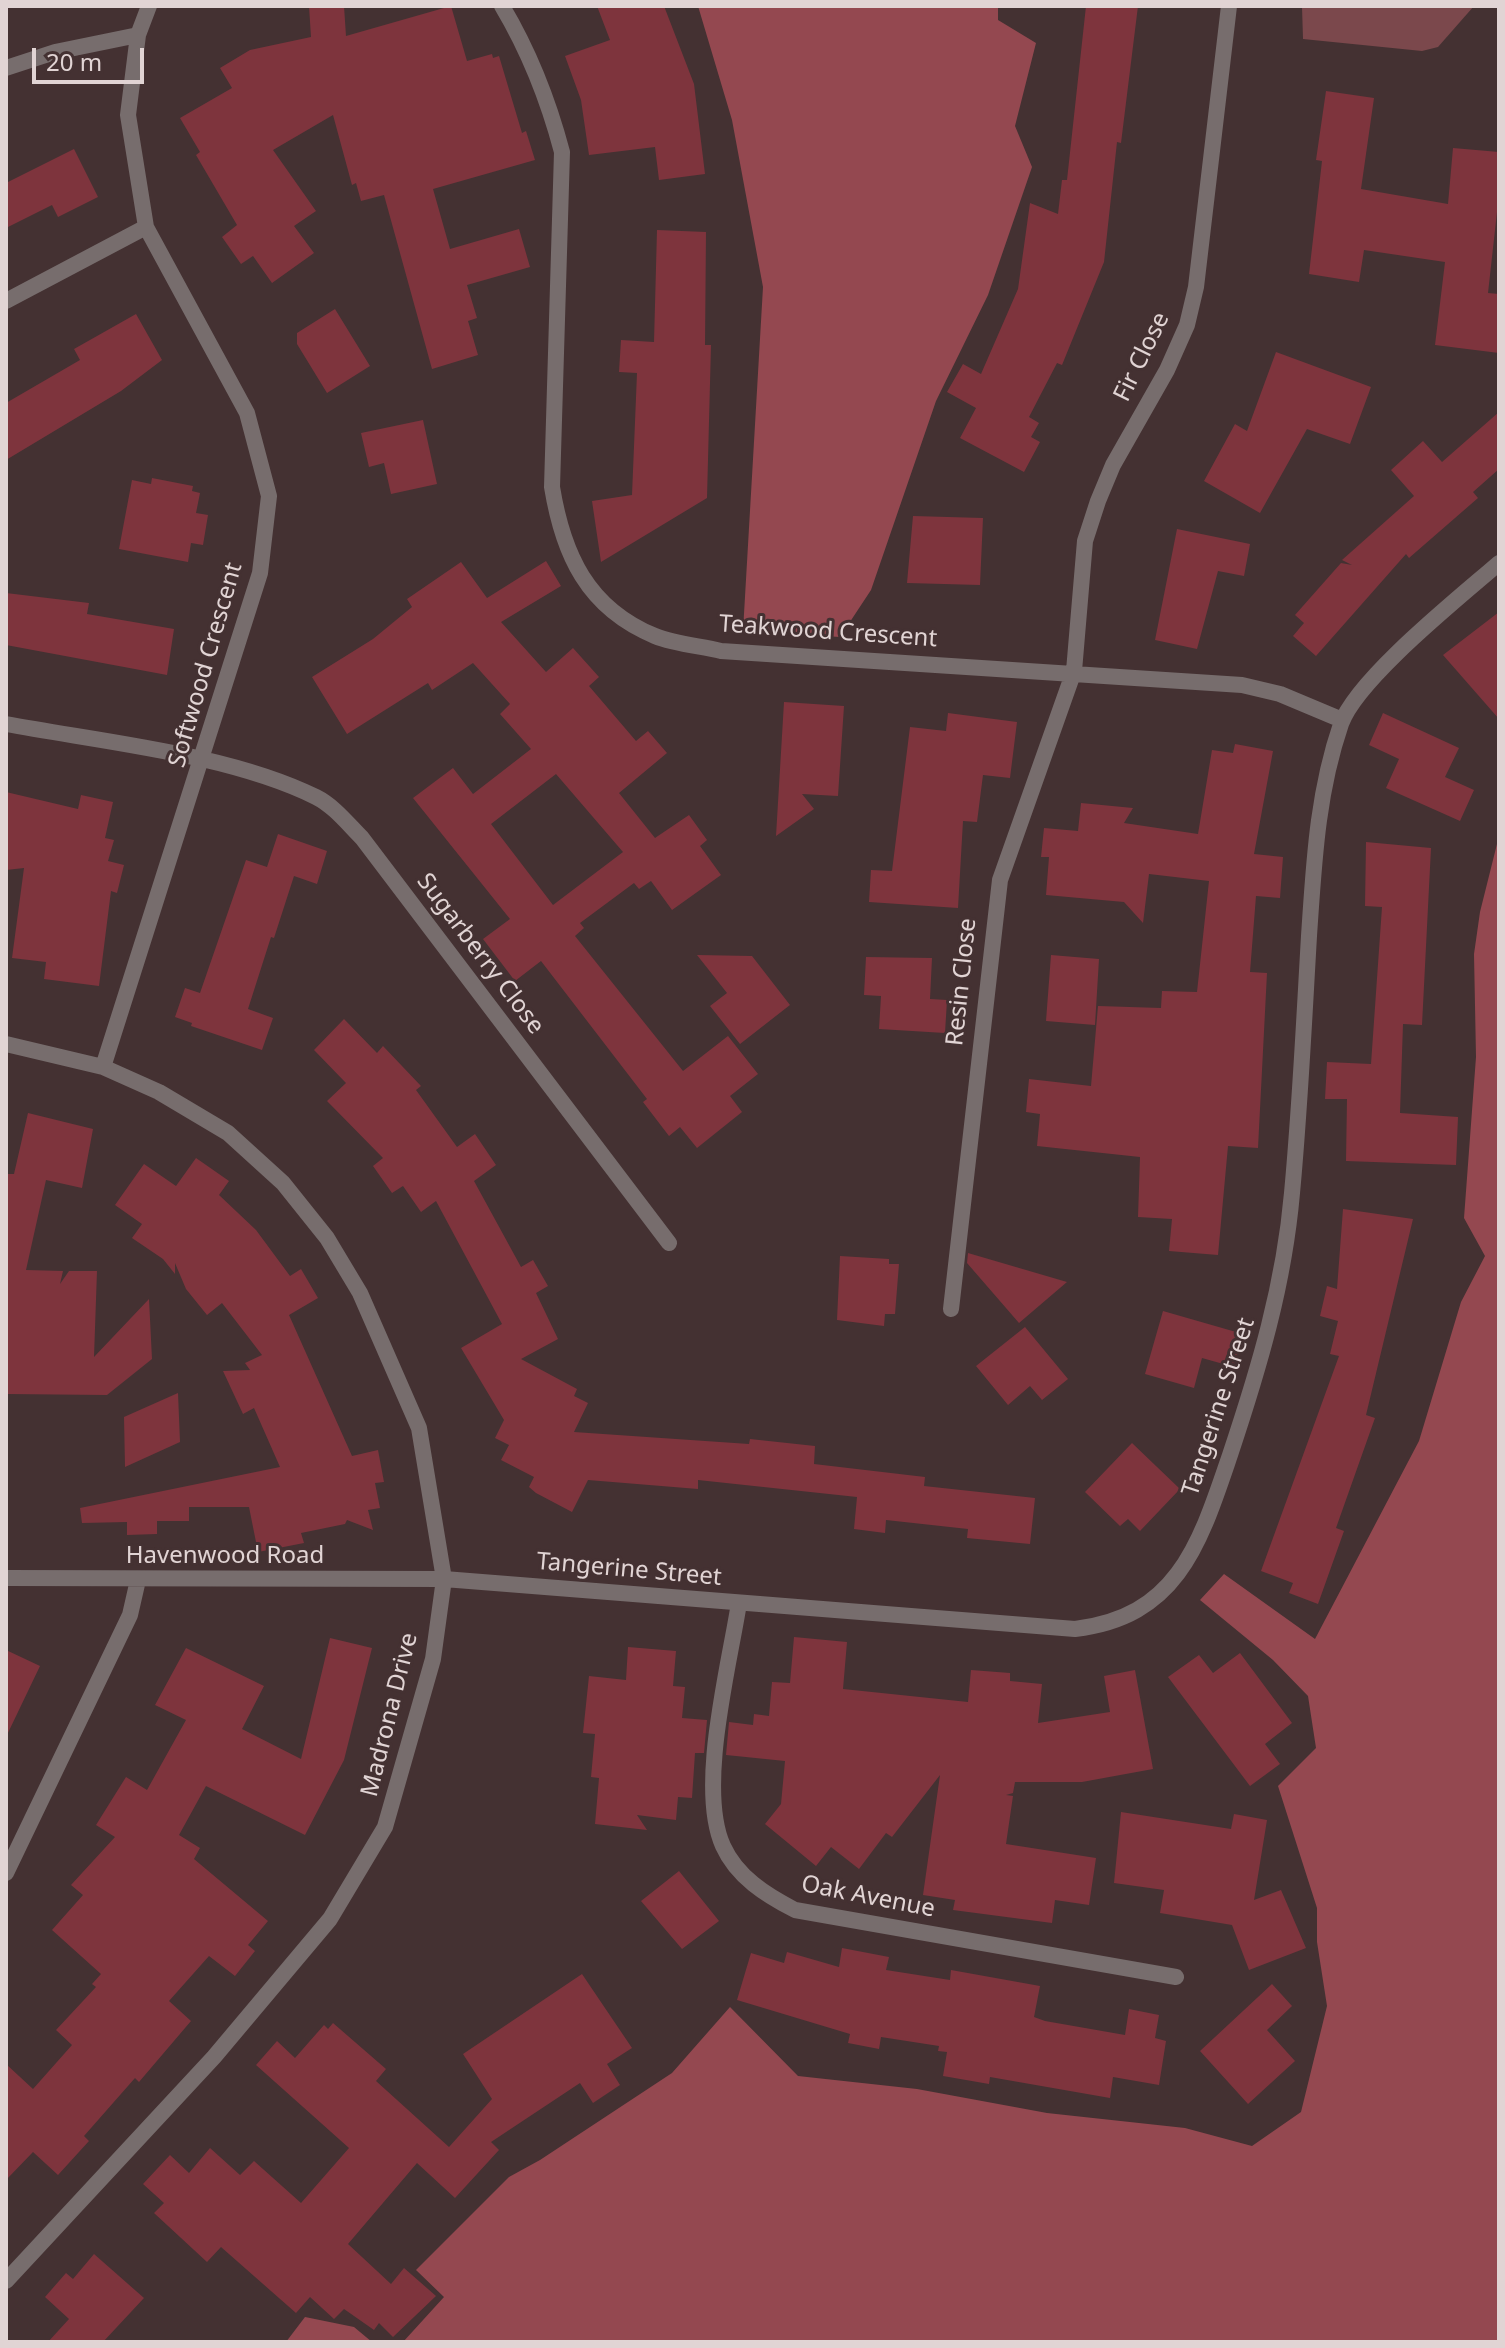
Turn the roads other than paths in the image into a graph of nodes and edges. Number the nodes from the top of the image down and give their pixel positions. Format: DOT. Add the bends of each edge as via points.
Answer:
graph roads {
  1 [pos="149,6"];
  2 [pos="502,6"];
  3 [pos="1229,6"];
  4 [pos="138,35"];
  5 [pos="6,68"];
  6 [pos="146,227"];
  7 [pos="6,301"];
  8 [pos="1499,563"];
  9 [pos="1074,671"];
  10 [pos="1342,720"];
  11 [pos="6,724"];
  12 [pos="203,761"];
  13 [pos="6,1044"];
  14 [pos="103,1067"];
  15 [pos="669,1243"];
  16 [pos="951,1309"];
  17 [pos="6,1578"];
  18 [pos="444,1579"];
  19 [pos="138,1580"];
  20 [pos="739,1603"];
  21 [pos="6,1873"];
  22 [pos="1176,1977"];
  23 [pos="6,2281"];
  1 -- 4 [label="street, Softwood Crescent"];
  2 -- 9 [label="street, Teakwood Crescent" via="529,51 562,152 552,487 559,532 573,566 591,589 620,617 656,636 721,651"];
  3 -- 9 [label="street, Fir Close" via="1196,287 1187,325 1113,465 1085,541"];
  4 -- 5 [label="street"];
  4 -- 6 [label="street, Softwood Crescent" via="128,115"];
  6 -- 7 [label="street"];
  6 -- 12 [label="street, Softwood Crescent" via="247,413 269,496 260,573"];
  8 -- 10 [label="street, Tangerine Street" via="1407,644"];
  9 -- 10 [label="street, Teakwood Crescent" via="1242,685 1280,694"];
  9 -- 16 [label="street, Resin Close" via="994,909"];
  10 -- 20 [label="street, Tangerine Street" via="1318,814 1292,1196 1277,1304 1209,1515 1184,1566 1161,1596 1141,1610 1107,1625 1075,1629"];
  11 -- 12 [label="street, Sugarberry Close"];
  12 -- 14 [label="street, Softwood Crescent"];
  12 -- 15 [label="street, Sugarberry Close" via="319,798 362,838"];
  13 -- 14 [label="street, Madrona Drive"];
  14 -- 18 [label="street, Madrona Drive" via="159,1092 228,1133 283,1183 327,1238 366,1304 419,1428"];
  17 -- 19 [label="street, Havenwood Road"];
  18 -- 19 [label="street, Havenwood Road"];
  18 -- 20 [label="street, Tangerine Street"];
  18 -- 23 [label="street, Madrona Drive" via="433,1659 385,1827 330,1919 214,2057"];
  19 -- 21 [label="street" via="130,1615"];
  20 -- 22 [label="street, Oak Avenue" via="714,1761 713,1816 723,1847 741,1874 795,1910"];
}
